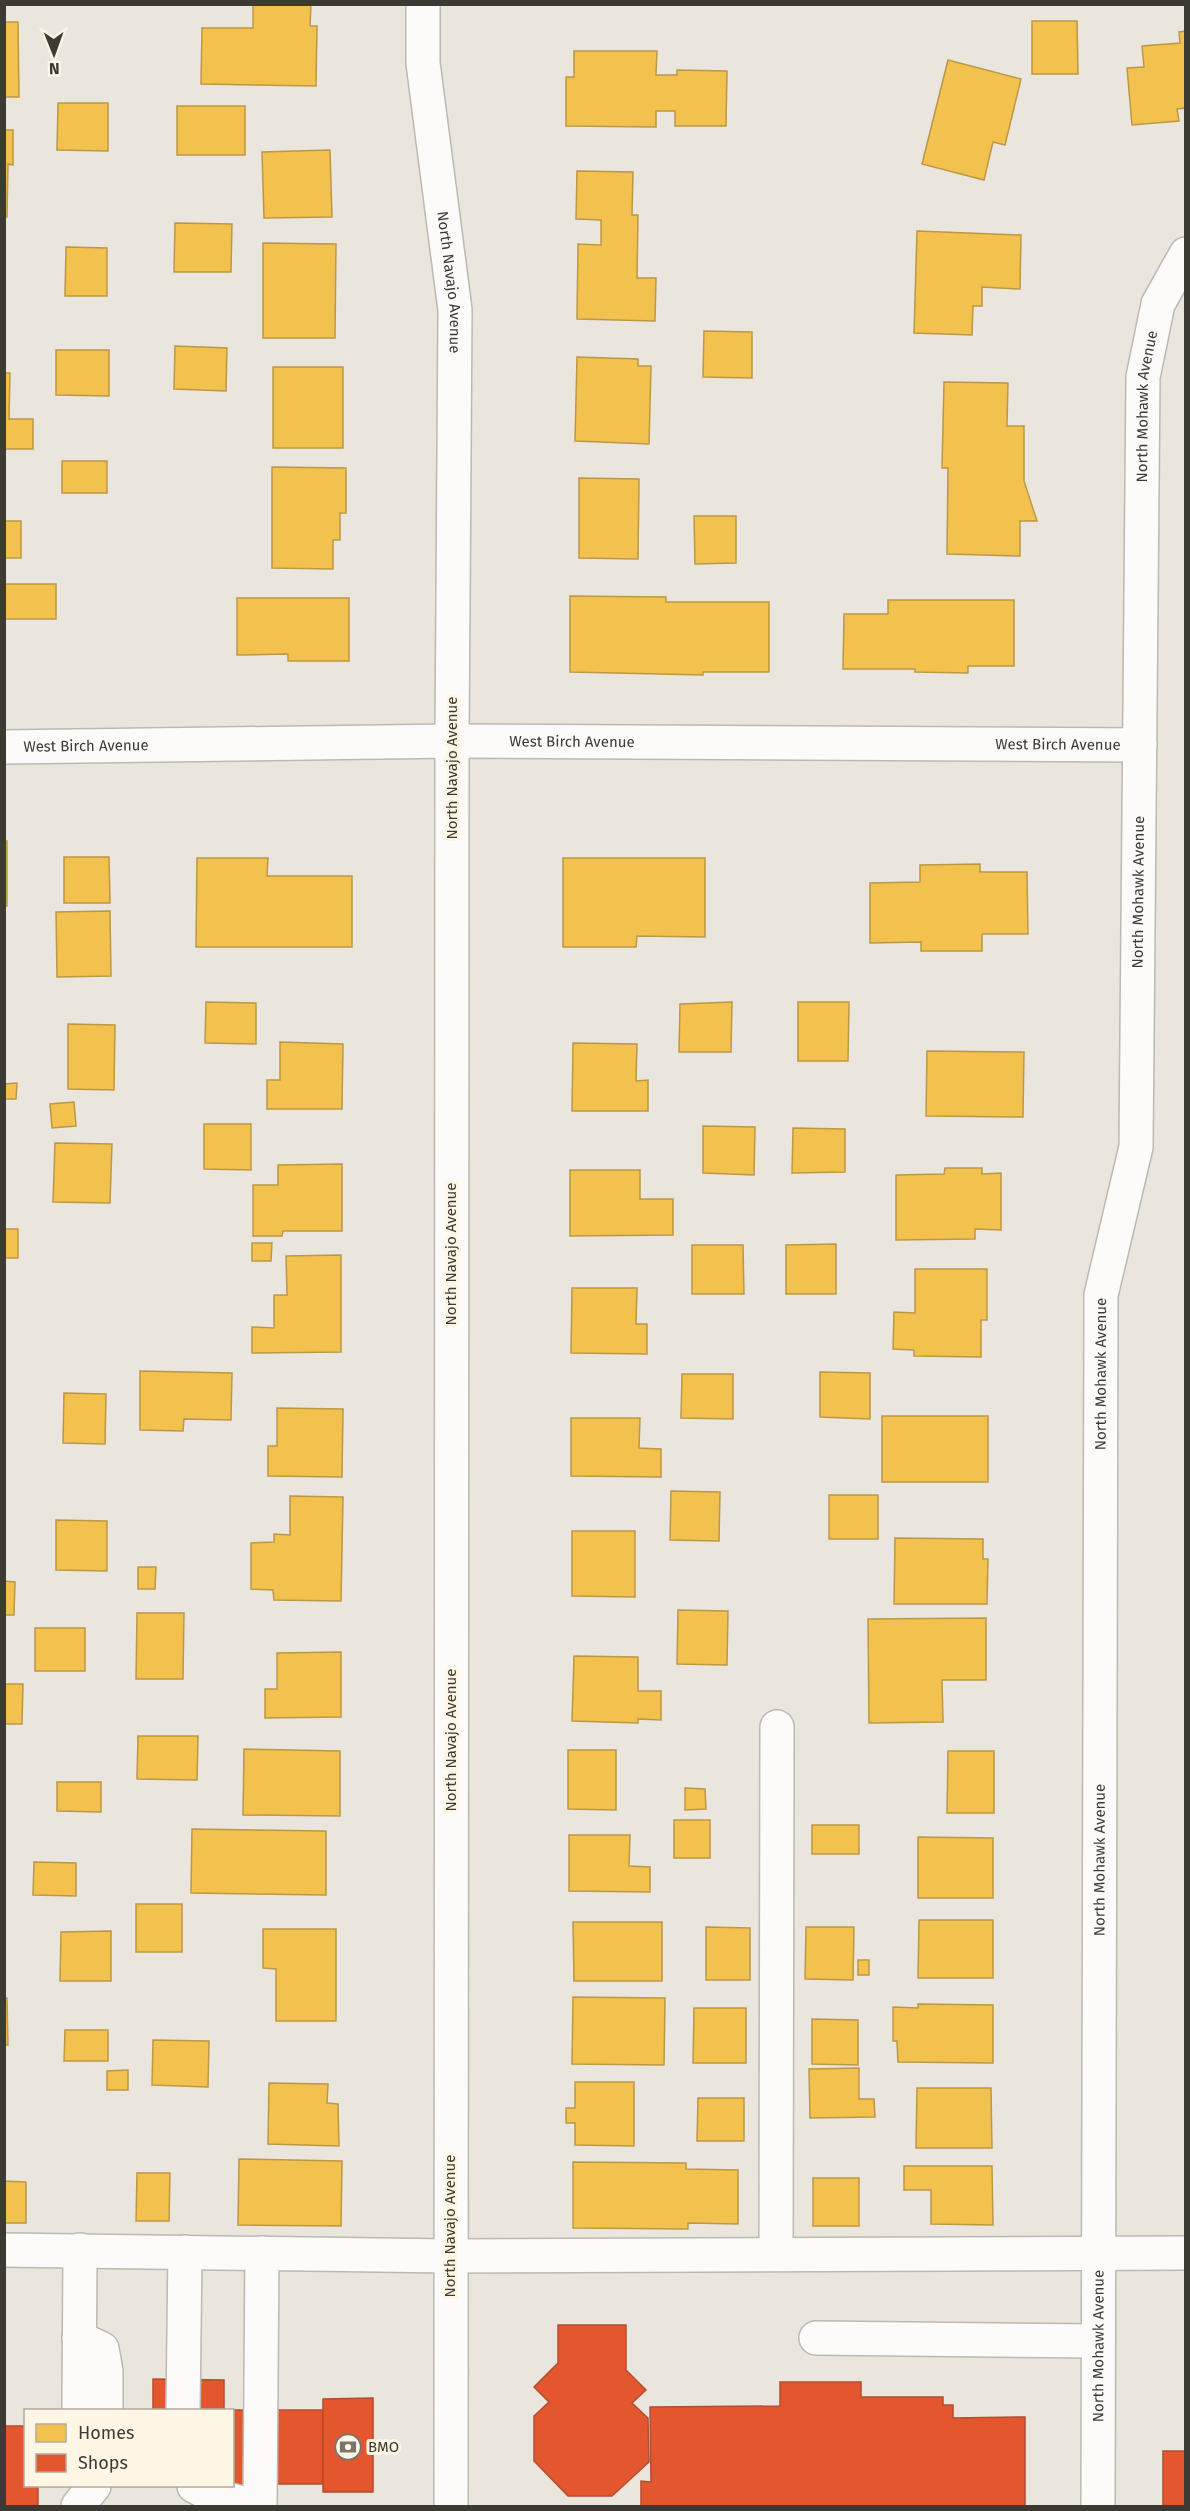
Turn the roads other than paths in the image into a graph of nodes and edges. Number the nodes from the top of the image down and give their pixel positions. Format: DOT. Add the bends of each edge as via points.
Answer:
graph roads {
  1 [pos="423,4"];
  2 [pos="1185,254"];
  3 [pos="452,741"];
  4 [pos="1140,745"];
  5 [pos="4,747"];
  6 [pos="777,1727"];
  7 [pos="4,2250"];
  8 [pos="80,2250"];
  9 [pos="185,2252"];
  10 [pos="262,2253"];
  11 [pos="1097,2253"];
  12 [pos="1185,2253"];
  13 [pos="776,2254"];
  14 [pos="450,2256"];
  15 [pos="79,2338"];
  16 [pos="816,2338"];
  17 [pos="1097,2341"];
  18 [pos="79,2409"];
  19 [pos="106,2409"];
  20 [pos="183,2409"];
  21 [pos="78,2487"];
  22 [pos="93,2487"];
  23 [pos="196,2487"];
  24 [pos="78,2506"];
  25 [pos="257,2506"];
  26 [pos="451,2506"];
  27 [pos="1098,2506"];
  1 -- 3 [label="street, North Navajo Avenue" via="423,63 455,310"];
  2 -- 4 [label="street, North Mohawk Avenue" via="1158,304 1143,377"];
  3 -- 4 [label="street, West Birch Avenue"];
  3 -- 5 [label="street, West Birch Avenue"];
  3 -- 14 [label="street, North Navajo Avenue"];
  4 -- 11 [label="street, North Mohawk Avenue" via="1136,1147 1101,1295"];
  6 -- 13 [label="street"];
  7 -- 8 [label="street"];
  8 -- 9 [label="street"];
  8 -- 15 [label="street"];
  9 -- 10 [label="street"];
  9 -- 20 [label="street"];
  10 -- 14 [label="street"];
  10 -- 25 [label="street"];
  11 -- 12 [label="street"];
  11 -- 13 [label="street"];
  11 -- 17 [label="street, North Mohawk Avenue"];
  13 -- 14 [label="street"];
  14 -- 26 [label="street, North Navajo Avenue"];
  15 -- 18 [label="street"];
  15 -- 19 [label="street" via="102,2349"];
  16 -- 17 [label="street"];
  17 -- 27 [label="street, North Mohawk Avenue"];
  21 -- 24 [label="street"];
  22 -- 24 [label="street"];
  23 -- 25 [label="street" via="211,2495"];
}
